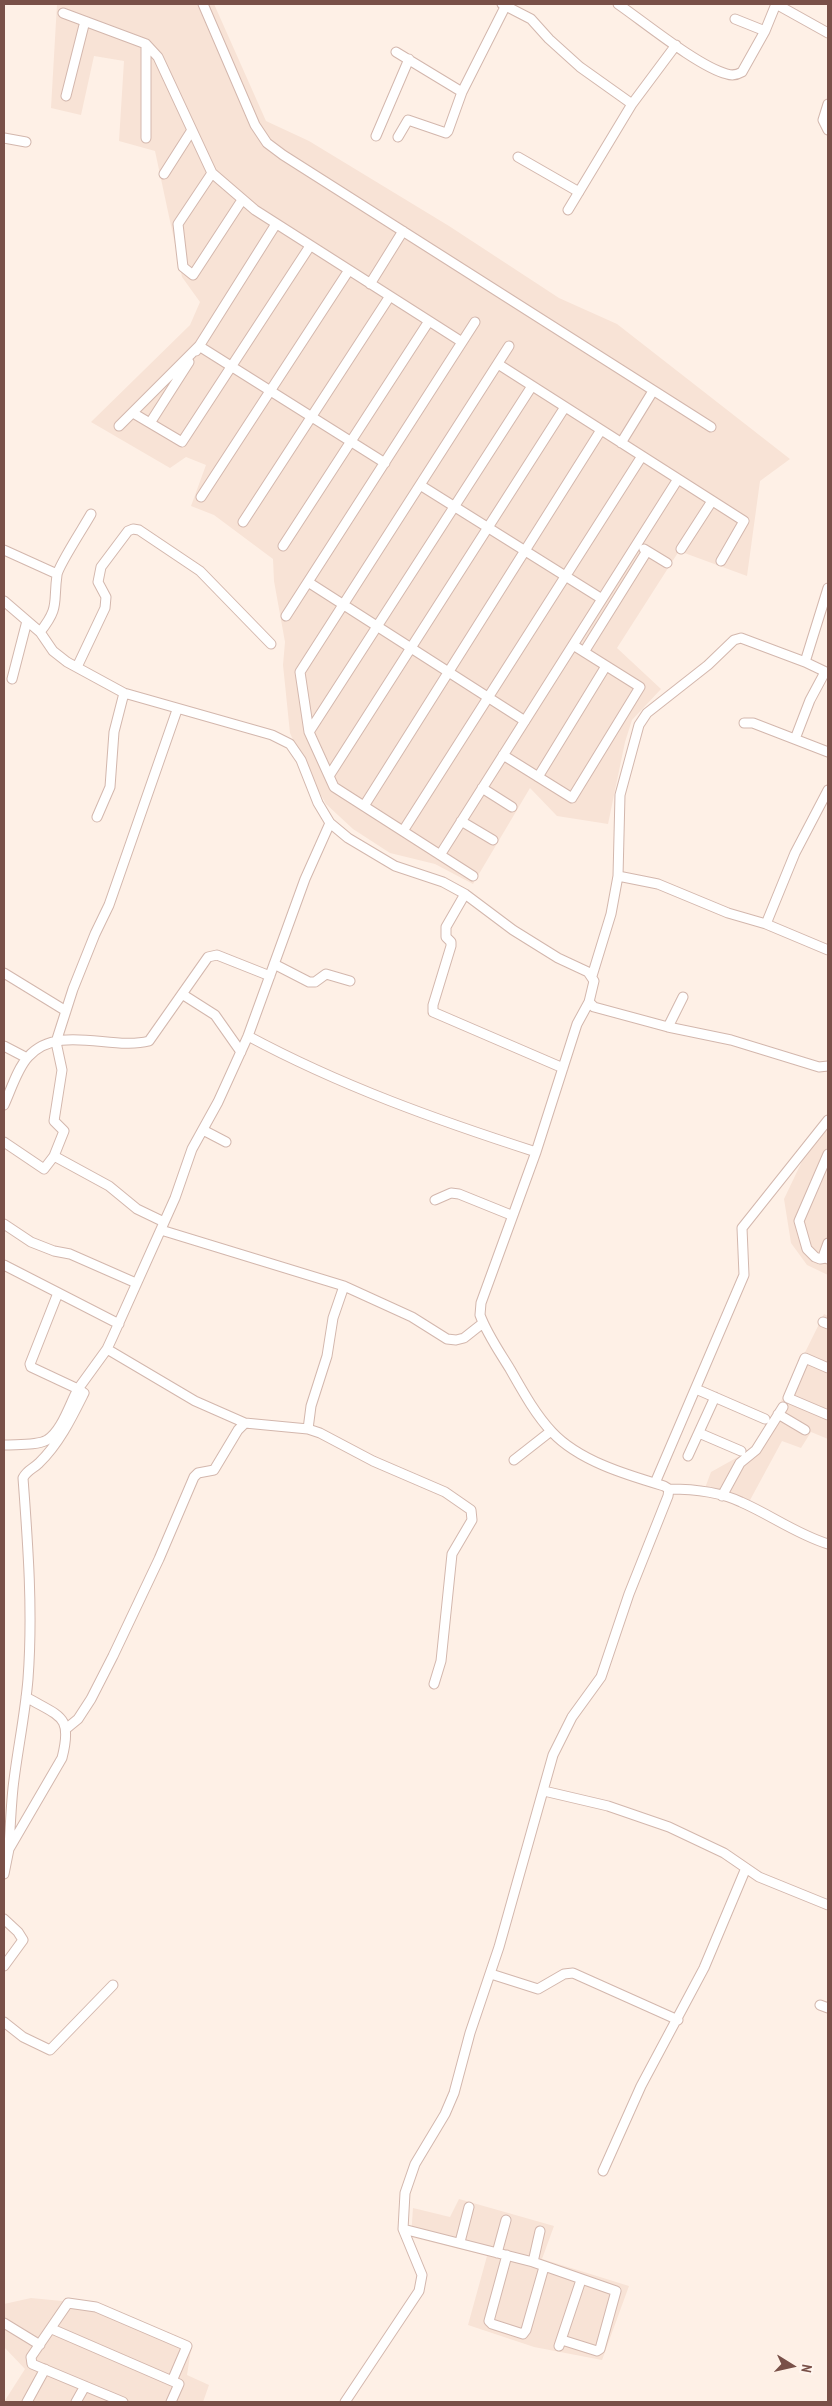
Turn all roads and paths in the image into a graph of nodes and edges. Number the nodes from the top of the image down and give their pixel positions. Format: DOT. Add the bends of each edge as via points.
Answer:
graph roads {
  1 [pos="203,4"];
  2 [pos="618,4"];
  3 [pos="776,4"];
  4 [pos="503,5"];
  5 [pos="63,13"];
  6 [pos="735,19"];
  7 [pos="85,21"];
  8 [pos="765,31"];
  9 [pos="828,34"];
  10 [pos="146,44"];
  11 [pos="676,45"];
  12 [pos="396,52"];
  13 [pos="409,59"];
  14 [pos="462,92"];
  15 [pos="66,96"];
  16 [pos="632,104"];
  17 [pos="828,104"];
  18 [pos="192,130"];
  19 [pos="828,130"];
  20 [pos="376,136"];
  21 [pos="398,137"];
  22 [pos="4,138"];
  23 [pos="146,138"];
  24 [pos="26,142"];
  25 [pos="518,157"];
  26 [pos="212,173"];
  27 [pos="164,174"];
  28 [pos="579,192"];
  29 [pos="242,200"];
  30 [pos="568,210"];
  31 [pos="276,224"];
  32 [pos="403,232"];
  33 [pos="310,246"];
  34 [pos="349,270"];
  35 [pos="370,284"];
  36 [pos="390,296"];
  37 [pos="429,320"];
  38 [pos="475,322"];
  39 [pos="462,342"];
  40 [pos="199,346"];
  41 [pos="509,346"];
  42 [pos="498,364"];
  43 [pos="232,366"];
  44 [pos="532,386"];
  45 [pos="271,391"];
  46 [pos="653,391"];
  47 [pos="565,407"];
  48 [pos="133,412"];
  49 [pos="312,416"];
  50 [pos="150,423"];
  51 [pos="119,426"];
  52 [pos="711,427"];
  53 [pos="601,430"];
  54 [pos="351,441"];
  55 [pos="621,443"];
  56 [pos="642,456"];
  57 [pos="385,463"];
  58 [pos="678,479"];
  59 [pos="420,485"];
  60 [pos="201,497"];
  61 [pos="712,501"];
  62 [pos="454,507"];
  63 [pos="91,514"];
  64 [pos="243,522"];
  65 [pos="488,528"];
  66 [pos="636,545"];
  67 [pos="283,546"];
  68 [pos="681,549"];
  69 [pos="4,550"];
  70 [pos="525,551"];
  71 [pos="647,551"];
  72 [pos="721,561"];
  73 [pos="667,563"];
  74 [pos="57,574"];
  75 [pos="565,576"];
  76 [pos="308,582"];
  77 [pos="828,588"];
  78 [pos="602,599"];
  79 [pos="4,601"];
  80 [pos="343,604"];
  81 [pos="286,616"];
  82 [pos="27,620"];
  83 [pos="377,626"];
  84 [pos="40,632"];
  85 [pos="272,644"];
  86 [pos="573,645"];
  87 [pos="411,648"];
  88 [pos="584,652"];
  89 [pos="805,662"];
  90 [pos="606,666"];
  91 [pos="76,667"];
  92 [pos="449,672"];
  93 [pos="827,672"];
  94 [pos="12,679"];
  95 [pos="124,693"];
  96 [pos="488,697"];
  97 [pos="177,710"];
  98 [pos="525,720"];
  99 [pos="744,723"];
  100 [pos="309,732"];
  101 [pos="796,739"];
  102 [pos="828,752"];
  103 [pos="503,755"];
  104 [pos="329,776"];
  105 [pos="538,777"];
  106 [pos="482,788"];
  107 [pos="828,790"];
  108 [pos="364,806"];
  109 [pos="512,807"];
  110 [pos="97,817"];
  111 [pos="461,821"];
  112 [pos="330,823"];
  113 [pos="403,831"];
  114 [pos="492,840"];
  115 [pos="440,854"];
  116 [pos="473,876"];
  117 [pos="618,876"];
  118 [pos="465,894"];
  119 [pos="766,924"];
  120 [pos="828,950"];
  121 [pos="274,964"];
  122 [pos="4,973"];
  123 [pos="270,976"];
  124 [pos="592,976"];
  125 [pos="350,981"];
  126 [pos="182,994"];
  127 [pos="684,997"];
  128 [pos="589,1002"];
  129 [pos="66,1011"];
  130 [pos="668,1027"];
  131 [pos="248,1036"];
  132 [pos="56,1042"];
  133 [pos="4,1046"];
  134 [pos="242,1052"];
  135 [pos="26,1058"];
  136 [pos="828,1066"];
  137 [pos="563,1068"];
  138 [pos="4,1105"];
  139 [pos="828,1120"];
  140 [pos="203,1130"];
  141 [pos="4,1142"];
  142 [pos="226,1142"];
  143 [pos="536,1152"];
  144 [pos="828,1154"];
  145 [pos="54,1156"];
  146 [pos="435,1200"];
  147 [pos="511,1215"];
  148 [pos="4,1224"];
  149 [pos="162,1226"];
  150 [pos="828,1243"];
  151 [pos="827,1259"];
  152 [pos="4,1265"];
  153 [pos="136,1283"];
  154 [pos="344,1286"];
  155 [pos="58,1294"];
  156 [pos="483,1323"];
  157 [pos="118,1324"];
  158 [pos="107,1349"];
  159 [pos="828,1368"];
  160 [pos="696,1388"];
  161 [pos="78,1389"];
  162 [pos="715,1397"];
  163 [pos="828,1415"];
  164 [pos="765,1419"];
  165 [pos="245,1423"];
  166 [pos="308,1429"];
  167 [pos="805,1430"];
  168 [pos="551,1431"];
  169 [pos="699,1433"];
  170 [pos="4,1446"];
  171 [pos="741,1451"];
  172 [pos="688,1456"];
  173 [pos="514,1460"];
  174 [pos="655,1483"];
  175 [pos="669,1489"];
  176 [pos="722,1496"];
  177 [pos="828,1544"];
  178 [pos="434,1684"];
  179 [pos="26,1697"];
  180 [pos="67,1728"];
  181 [pos="544,1791"];
  182 [pos="9,1849"];
  183 [pos="746,1868"];
  184 [pos="4,1874"];
  185 [pos="828,1906"];
  186 [pos="4,1919"];
  187 [pos="4,1966"];
  188 [pos="491,1974"];
  189 [pos="113,1985"];
  190 [pos="678,2020"];
  191 [pos="4,2022"];
  192 [pos="603,2171"];
  193 [pos="469,2207"];
  194 [pos="506,2220"];
  195 [pos="403,2229"];
  196 [pos="540,2231"];
  197 [pos="460,2242"];
  198 [pos="497,2253"];
  199 [pos="507,2255"];
  200 [pos="533,2262"];
  201 [pos="544,2267"];
  202 [pos="581,2280"];
  203 [pos="4,2323"];
  204 [pos="52,2330"];
  205 [pos="40,2345"];
  206 [pos="45,2369"];
  207 [pos="172,2381"];
  208 [pos="85,2386"];
  209 [pos="27,2402"];
  210 [pos="76,2402"];
  211 [pos="123,2402"];
  212 [pos="171,2402"];
  213 [pos="345,2402"];
  1 -- 32 [label="street" via="255,125 267,143"];
  2 -- 11 [label="street"];
  3 -- 8 [label="street"];
  3 -- 9 [label="street"];
  4 -- 14 [label="street"];
  4 -- 16 [label="street" via="531,19 580,67"];
  5 -- 7 [label="street"];
  6 -- 8 [label="street"];
  7 -- 10 [label="street"];
  7 -- 15 [label="street"];
  8 -- 11 [label="street" via="738,74 725,74"];
  10 -- 18 [label="street" via="158,57"];
  10 -- 23 [label="street"];
  11 -- 16 [label="street"];
  12 -- 13 [label="street"];
  13 -- 14 [label="street"];
  13 -- 20 [label="street"];
  14 -- 21 [label="street" via="446,133 408,120"];
  16 -- 28 [label="street"];
  17 -- 19 [label="street" via="823,120"];
  18 -- 26 [label="street"];
  18 -- 27 [label="street"];
  22 -- 24 [label="street"];
  25 -- 28 [label="street"];
  26 -- 29 [label="street"];
  26 -- 29 [label="street" via="178,224 183,267 193,275"];
  28 -- 30 [label="street"];
  29 -- 31 [label="street"];
  31 -- 33 [label="street"];
  31 -- 40 [label="street"];
  32 -- 35 [label="street"];
  32 -- 46 [label="street"];
  33 -- 34 [label="street"];
  33 -- 43 [label="street"];
  34 -- 35 [label="street"];
  34 -- 45 [label="street"];
  35 -- 36 [label="street"];
  36 -- 37 [label="street"];
  36 -- 49 [label="street"];
  37 -- 39 [label="street"];
  37 -- 54 [label="street"];
  38 -- 39 [label="street"];
  39 -- 57 [label="street"];
  40 -- 43 [label="street"];
  40 -- 48 [label="street"];
  40 -- 50 [label="street"];
  41 -- 42 [label="street"];
  42 -- 44 [label="street"];
  42 -- 59 [label="street"];
  43 -- 45 [label="street"];
  43 -- 50 [label="street" via="182,442"];
  44 -- 47 [label="street"];
  44 -- 62 [label="street"];
  45 -- 49 [label="street"];
  45 -- 60 [label="street"];
  46 -- 52 [label="street"];
  46 -- 55 [label="street"];
  47 -- 53 [label="street"];
  47 -- 65 [label="street"];
  48 -- 50 [label="street"];
  48 -- 51 [label="street"];
  49 -- 54 [label="street"];
  49 -- 64 [label="street"];
  53 -- 55 [label="street"];
  53 -- 70 [label="street"];
  54 -- 57 [label="street"];
  54 -- 67 [label="street"];
  55 -- 56 [label="street"];
  56 -- 58 [label="street"];
  56 -- 75 [label="street"];
  57 -- 76 [label="street"];
  58 -- 61 [label="street"];
  58 -- 66 [label="street"];
  59 -- 62 [label="street"];
  59 -- 80 [label="street"];
  61 -- 68 [label="street"];
  61 -- 72 [label="street" via="744,521"];
  62 -- 65 [label="street"];
  62 -- 83 [label="street"];
  63 -- 74 [label="street"];
  65 -- 70 [label="street"];
  65 -- 87 [label="street"];
  66 -- 71 [label="street"];
  66 -- 78 [label="street"];
  69 -- 74 [label="street"];
  70 -- 75 [label="street"];
  70 -- 92 [label="street"];
  71 -- 73 [label="street"];
  71 -- 88 [label="street"];
  74 -- 84 [label="street" via="53,616"];
  75 -- 78 [label="street"];
  75 -- 96 [label="street"];
  76 -- 80 [label="street"];
  76 -- 81 [label="street"];
  77 -- 89 [label="street"];
  78 -- 86 [label="street"];
  79 -- 82 [label="street"];
  80 -- 83 [label="street"];
  80 -- 100 [label="street" via="300,672"];
  82 -- 84 [label="street"];
  82 -- 94 [label="street"];
  83 -- 87 [label="street"];
  83 -- 100 [label="street"];
  84 -- 91 [label="street" via="53,651"];
  85 -- 91 [label="street" via="200,571 133,529 128,531 101,567 98,582 106,597 105,608"];
  86 -- 88 [label="street"];
  86 -- 98 [label="street"];
  87 -- 92 [label="street"];
  87 -- 104 [label="street"];
  88 -- 90 [label="street"];
  89 -- 93 [label="street"];
  89 -- 117 [label="street" via="752,641 734,640 648,713 639,725 620,795"];
  90 -- 105 [label="street"];
  90 -- 105 [label="street" via="640,687 616,727 572,798"];
  91 -- 95 [label="street"];
  92 -- 96 [label="street"];
  92 -- 108 [label="street"];
  93 -- 101 [label="street" via="810,700"];
  95 -- 97 [label="street"];
  95 -- 110 [label="street" via="114,732 110,787"];
  96 -- 98 [label="street"];
  96 -- 113 [label="street"];
  97 -- 112 [label="street" via="272,735 290,744 301,760 318,803"];
  97 -- 129 [label="street" via="109,905"];
  98 -- 103 [label="street"];
  99 -- 101 [label="street" via="753,723"];
  100 -- 104 [label="street"];
  101 -- 102 [label="street"];
  103 -- 105 [label="street"];
  103 -- 106 [label="street"];
  104 -- 108 [label="street" via="334,787"];
  106 -- 109 [label="street"];
  106 -- 111 [label="street"];
  107 -- 119 [label="street" via="798,846"];
  108 -- 113 [label="street"];
  111 -- 114 [label="street"];
  111 -- 115 [label="street"];
  112 -- 118 [label="street" via="354,843 387,861"];
  112 -- 121 [label="street" via="305,879"];
  113 -- 115 [label="street"];
  115 -- 116 [label="street"];
  117 -- 119 [label="street" via="658,884 728,913"];
  117 -- 124 [label="street" via="611,914"];
  118 -- 124 [label="street" via="513,930"];
  118 -- 137 [label="street" via="446,927 451,946 432,1005 433,1012"];
  119 -- 120 [label="street"];
  121 -- 123 [label="street"];
  121 -- 125 [label="street" via="309,982 315,982 326,974"];
  122 -- 129 [label="street"];
  123 -- 126 [label="street" via="217,955 202,963"];
  123 -- 131 [label="street"];
  124 -- 128 [label="street" via="594,981"];
  126 -- 132 [label="street" via="149,1041 137,1044"];
  126 -- 134 [label="street" via="215,1015"];
  127 -- 130 [label="street"];
  128 -- 130 [label="street" via="602,1009"];
  128 -- 137 [label="street" via="577,1024"];
  129 -- 132 [label="street"];
  130 -- 136 [label="street" via="731,1040 819,1067"];
  131 -- 134 [label="street"];
  131 -- 143 [label="street" via="342,1082 448,1124"];
  132 -- 135 [label="street" via="40,1046"];
  132 -- 145 [label="street" via="62,1070 54,1121 64,1131"];
  133 -- 135 [label="street"];
  134 -- 140 [label="street"];
  135 -- 138 [label="street"];
  137 -- 143 [label="street"];
  139 -- 160 [label="street" via="742,1228 744,1275"];
  140 -- 142 [label="street"];
  140 -- 149 [label="street" via="192,1149"];
  141 -- 145 [label="street" via="44,1169"];
  143 -- 147 [label="street"];
  144 -- 151 [label="street" via="799,1221 807,1249 815,1257"];
  145 -- 149 [label="street" via="109,1186"];
  146 -- 147 [label="street" via="451,1193 459,1194"];
  147 -- 156 [label="street" via="481,1303"];
  148 -- 153 [label="street" via="31,1242 70,1254"];
  149 -- 153 [label="street"];
  149 -- 154 [label="street"];
  150 -- 151 [label="street" via="825,1250"];
  152 -- 155 [label="street"];
  153 -- 157 [label="street"];
  154 -- 156 [label="street" via="412,1317 446,1339 464,1338"];
  154 -- 166 [label="street" via="333,1318"];
  155 -- 157 [label="street"];
  155 -- 161 [label="street" via="30,1364"];
  156 -- 168 [label="street"];
  157 -- 158 [label="street"];
  158 -- 161 [label="street"];
  158 -- 165 [label="street" via="195,1401"];
  159 -- 163 [label="street" via="805,1358 788,1398"];
  160 -- 162 [label="street"];
  160 -- 174 [label="street"];
  161 -- 170 [label="street" via="51,1437"];
  161 -- 179 [label="street" via="84,1393 66,1428 22,1478 29,1556 30,1632"];
  162 -- 164 [label="street"];
  162 -- 169 [label="street"];
  165 -- 166 [label="street"];
  165 -- 180 [label="street" via="214,1470 194,1477 114,1656 78,1720"];
  166 -- 178 [label="street" via="445,1492 471,1510 472,1520 452,1554 441,1661"];
  167 -- 176 [label="street" via="780,1411 756,1450 740,1463"];
  168 -- 173 [label="street"];
  168 -- 174 [label="street" via="582,1454"];
  169 -- 171 [label="street"];
  169 -- 172 [label="street"];
  174 -- 175 [label="street"];
  175 -- 176 [label="street"];
  175 -- 181 [label="street" via="605,1668 561,1737"];
  176 -- 177 [label="street" via="740,1501 806,1537"];
  179 -- 180 [label="street" via="62,1718"];
  179 -- 182 [label="street" via="13,1788"];
  180 -- 182 [label="street" via="62,1758"];
  181 -- 183 [label="street" via="608,1806 669,1827 724,1853"];
  181 -- 188 [label="street"];
  182 -- 184 [label="street"];
  183 -- 185 [label="street" via="768,1882"];
  183 -- 190 [label="street"];
  186 -- 187 [label="street" via="23,1940"];
  188 -- 190 [label="street" via="538,1989 564,1974 573,1973"];
  188 -- 195 [label="street" via="470,2033 454,2093 415,2164 405,2193"];
  189 -- 191 [label="street" via="50,2050 23,2037"];
  190 -- 192 [label="street" via="642,2086"];
  193 -- 197 [label="street"];
  194 -- 198 [label="street"];
  195 -- 197 [label="street"];
  195 -- 213 [label="street" via="422,2275 419,2291"];
  196 -- 200 [label="street"];
  197 -- 198 [label="street"];
  198 -- 199 [label="street"];
  199 -- 200 [label="street"];
  199 -- 201 [label="street" via="489,2321 507,2329 523,2334 526,2330"];
  200 -- 201 [label="street"];
  201 -- 202 [label="street"];
  202 -- 202 [label="street" via="561,2343 597,2351 616,2292"];
  203 -- 205 [label="street"];
  204 -- 205 [label="street"];
  204 -- 207 [label="street"];
  204 -- 207 [label="street" via="68,2303 96,2306 187,2346"];
  205 -- 206 [label="street" via="31,2357 32,2364"];
  206 -- 208 [label="street"];
  206 -- 209 [label="street"];
  207 -- 212 [label="street" via="179,2384"];
  208 -- 210 [label="street"];
  208 -- 211 [label="street"];
}
